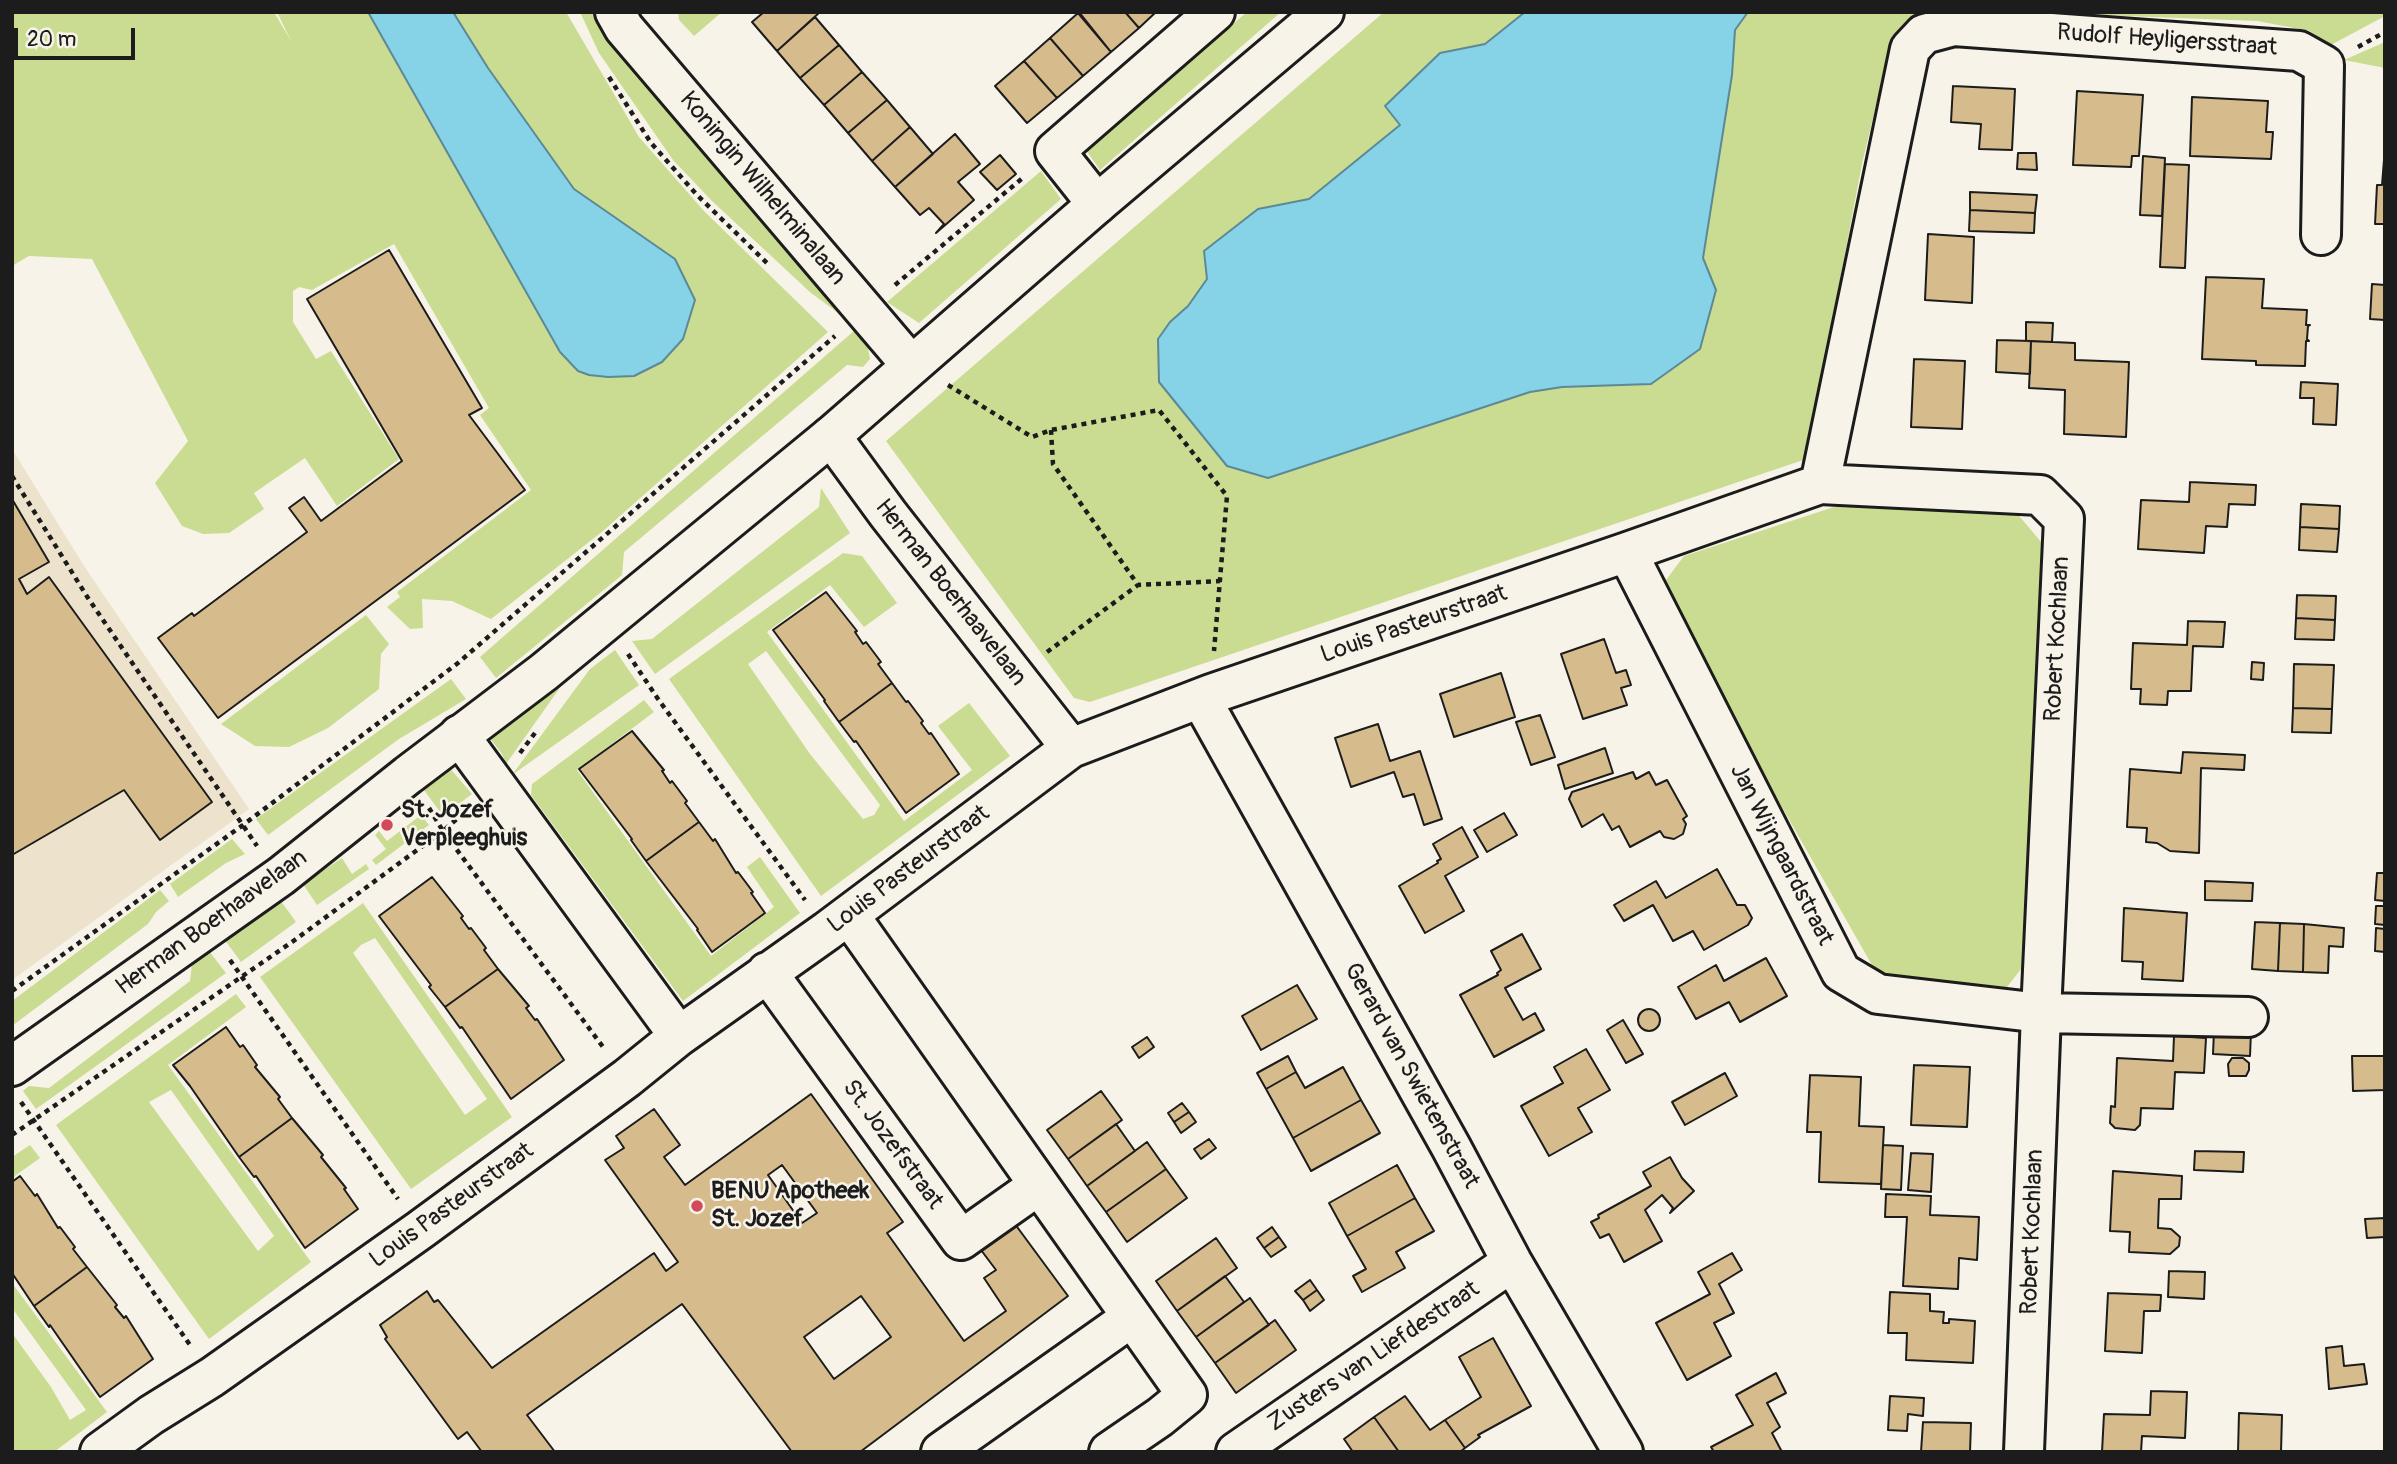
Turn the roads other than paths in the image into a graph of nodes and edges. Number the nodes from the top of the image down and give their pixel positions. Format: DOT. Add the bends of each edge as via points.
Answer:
graph roads {
  1 [pos="1215,12"];
  2 [pos="1324,12"];
  3 [pos="626,17"];
  4 [pos="1097,204"];
  5 [pos="2321,235"];
  6 [pos="911,365"];
  7 [pos="831,436"];
  8 [pos="1820,484"];
  9 [pos="1627,552"];
  10 [pos="1206,696"];
  11 [pos="459,735"];
  12 [pos="1071,748"];
  13 [pos="838,923"];
  14 [pos="767,972"];
  15 [pos="2041,1013"];
  16 [pos="2248,1017"];
  17 [pos="679,1036"];
  18 [pos="12,1066"];
  19 [pos="1039,1185"];
  20 [pos="1512,1262"];
  21 [pos="1132,1317"];
  22 [pos="100,1452"];
  23 [pos="941,1452"];
  24 [pos="1109,1452"];
  25 [pos="1236,1452"];
  26 [pos="1623,1452"];
  27 [pos="2024,1452"];
  1 -- 4 [label="street" via="1055,151"];
  2 -- 4 [label="street, Herman Boerhaavelaan"];
  3 -- 6 [label="street, Koningin Wilhelminalaan"];
  4 -- 6 [label="street, Herman Boerhaavelaan"];
  5 -- 8 [label="street, Rudolf Heyligersstraat" via="2324,65 2299,51 1954,26 1924,34 1910,49"];
  6 -- 7 [label="street, Herman Boerhaavelaan"];
  7 -- 11 [label="street, Herman Boerhaavelaan" via="607,622"];
  7 -- 12 [label="street, Herman Boerhaavelaan"];
  8 -- 9 [label="street, Louis Pasteurstraat"];
  8 -- 15 [label="street, Robert Kochlaan" via="2040,495 2064,519"];
  9 -- 10 [label="street, Louis Pasteurstraat"];
  9 -- 15 [label="street, Jan Wijngaardstraat" via="1841,972 1878,994"];
  10 -- 12 [label="street, Louis Pasteurstraat"];
  10 -- 20 [label="street, Gerard van Swietenstraat"];
  11 -- 17 [label="street"];
  11 -- 18 [label="street, Herman Boerhaavelaan" via="281,876"];
  12 -- 13 [label="street, Louis Pasteurstraat"];
  13 -- 14 [label="street, Louis Pasteurstraat"];
  13 -- 19 [label="street"];
  14 -- 17 [label="street, Louis Pasteurstraat"];
  14 -- 19 [label="street, St. Jozefstraat" via="961,1240"];
  15 -- 16 [label="street"];
  15 -- 27 [label="street, Robert Kochlaan"];
  17 -- 22 [label="street, Louis Pasteurstraat" via="420,1230"];
  19 -- 21 [label="street"];
  20 -- 25 [label="street, Zusters van Liefdestraat"];
  20 -- 26 [label="street, Gerard van Swietenstraat"];
  21 -- 23 [label="street"];
  21 -- 24 [label="street" via="1187,1395"];
}
